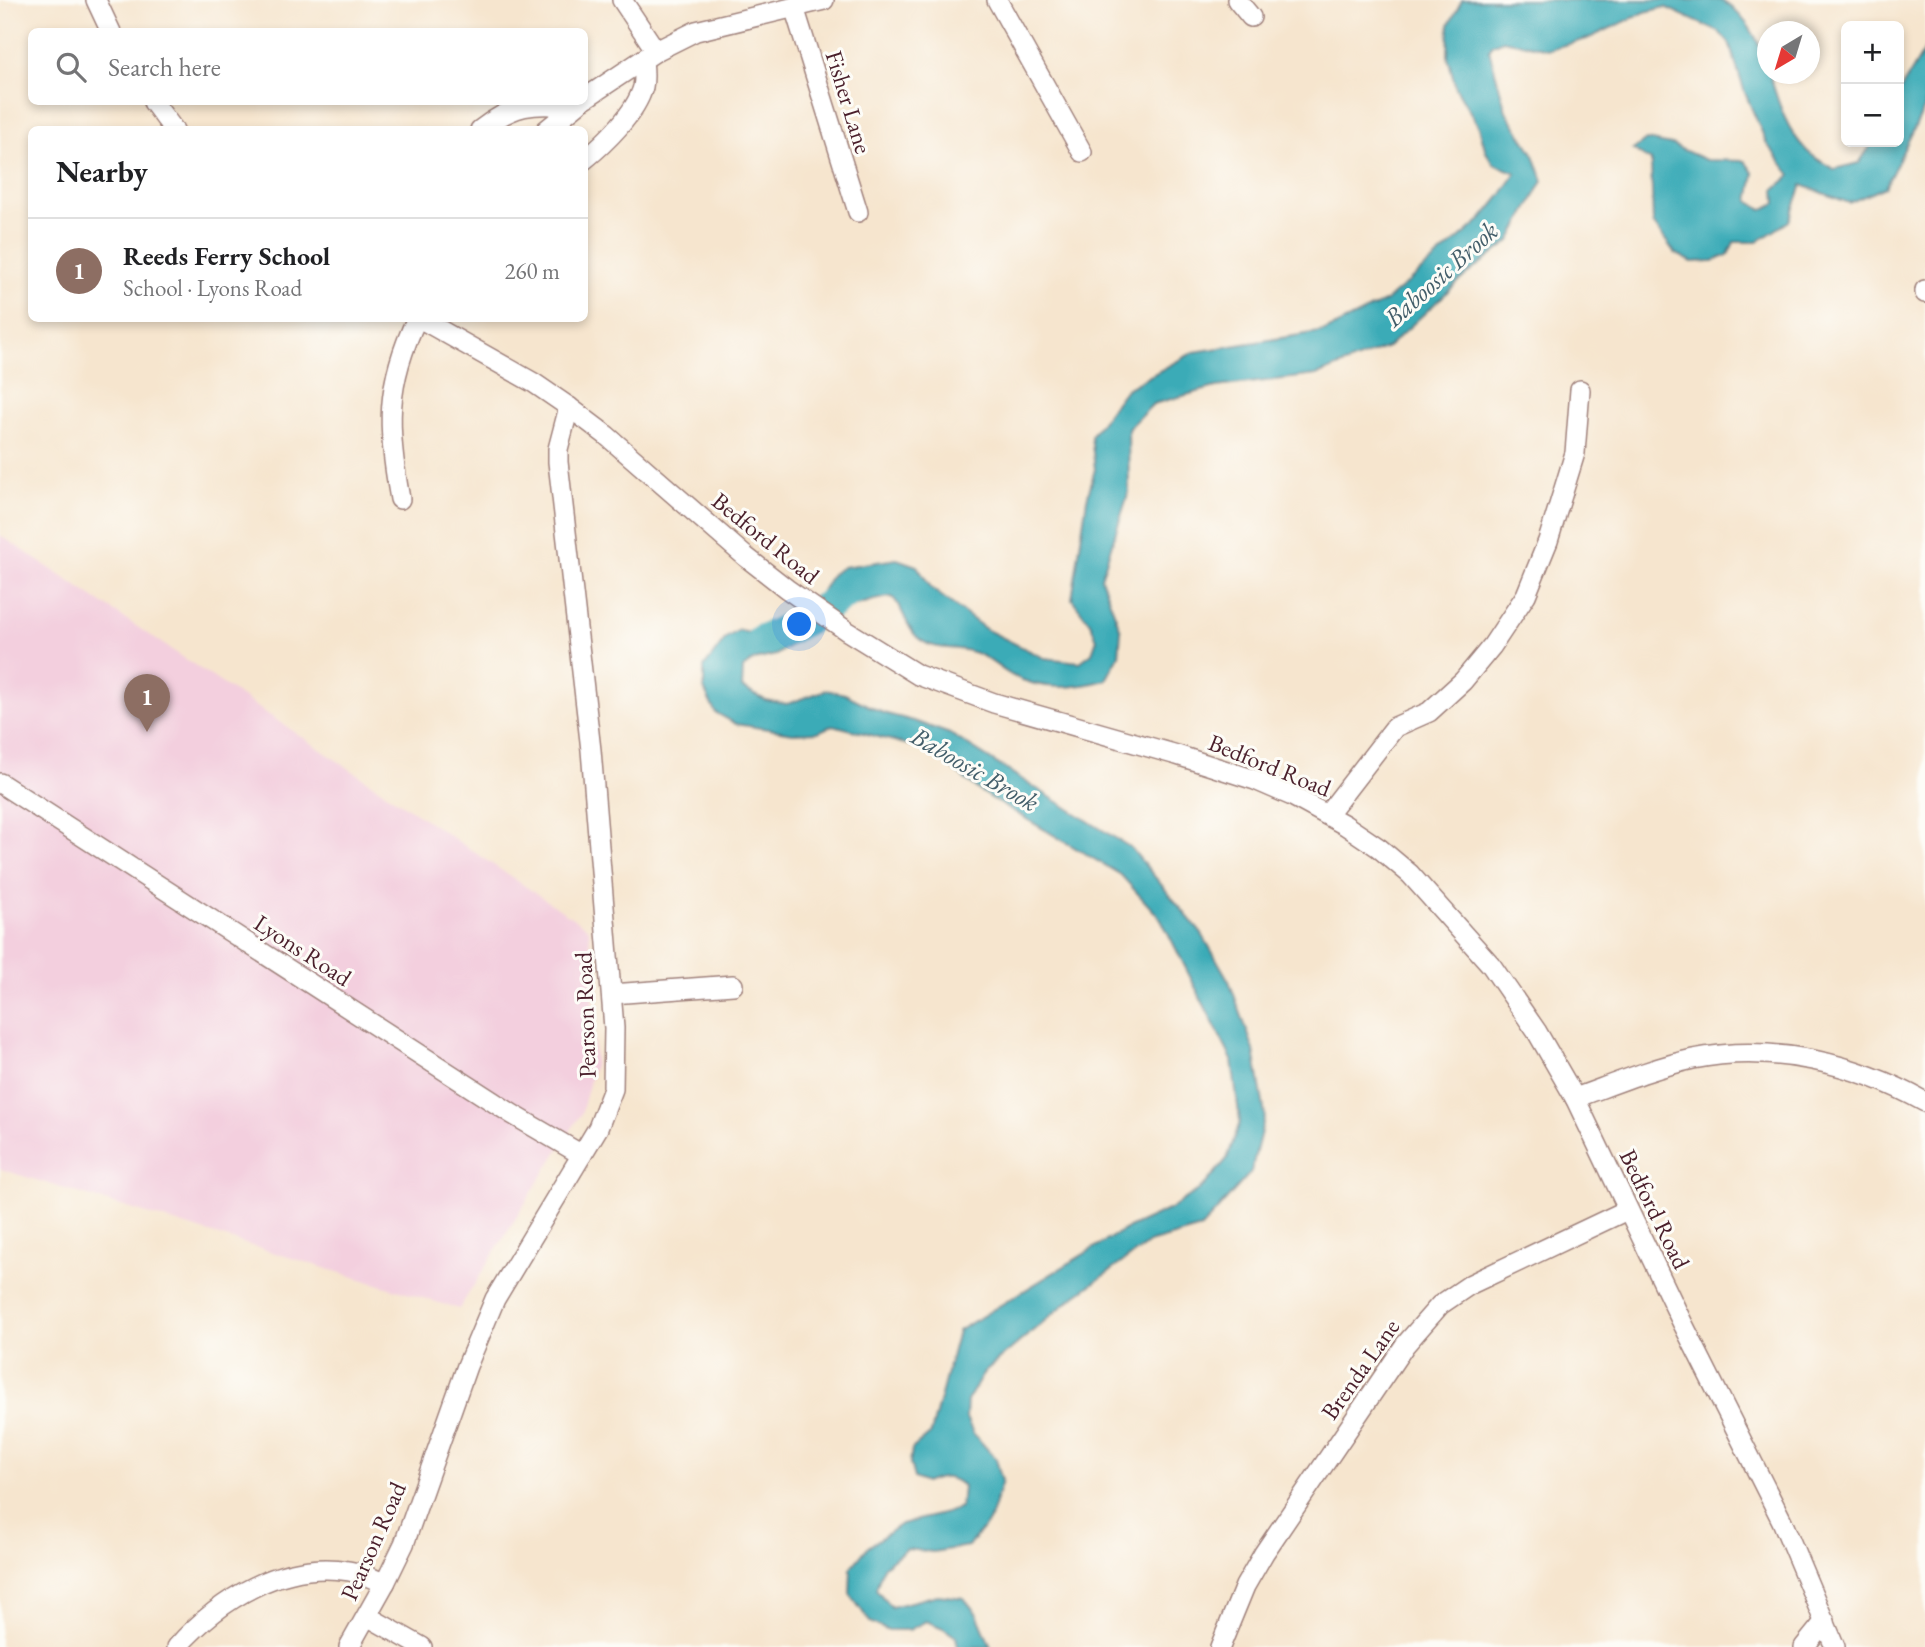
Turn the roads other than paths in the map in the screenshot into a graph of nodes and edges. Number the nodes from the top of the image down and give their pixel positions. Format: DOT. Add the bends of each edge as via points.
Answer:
graph roads {
  1 [pos="96,0"];
  2 [pos="622,0"];
  3 [pos="824,0"];
  4 [pos="997,0"];
  5 [pos="1237,0"];
  6 [pos="798,4"];
  7 [pos="1251,18"];
  8 [pos="109,28"];
  9 [pos="649,55"];
  10 [pos="588,97"];
  11 [pos="154,105"];
  12 [pos="526,105"];
  13 [pos="576,105"];
  14 [pos="171,126"];
  15 [pos="485,126"];
  16 [pos="551,126"];
  17 [pos="1082,152"];
  18 [pos="588,157"];
  19 [pos="858,212"];
  20 [pos="416,322"];
  21 [pos="425,322"];
  22 [pos="1580,390"];
  23 [pos="569,407"];
  24 [pos="400,499"];
  25 [pos="0,783"];
  26 [pos="1327,815"];
  27 [pos="733,985"];
  28 [pos="612,994"];
  29 [pos="1576,1098"];
  30 [pos="1925,1102"];
  31 [pos="582,1155"];
  32 [pos="1627,1210"];
  33 [pos="385,1583"];
  34 [pos="367,1616"];
  35 [pos="1825,1621"];
  36 [pos="177,1647"];
  37 [pos="349,1647"];
  38 [pos="422,1647"];
  39 [pos="1220,1647"];
  40 [pos="1804,1647"];
  41 [pos="1835,1647"];
  1 -- 8 [label="street"];
  2 -- 9 [label="street"];
  3 -- 6 [label="street"];
  4 -- 17 [label="street"];
  5 -- 7 [label="street"];
  6 -- 9 [label="street" via="696,32"];
  6 -- 19 [label="street, Fisher Lane"];
  9 -- 10 [label="street"];
  9 -- 18 [label="street" via="642,91 625,119"];
  11 -- 14 [label="street"];
  12 -- 15 [label="street"];
  13 -- 16 [label="street"];
  20 -- 24 [label="street" via="398,366 390,419"];
  21 -- 23 [label="street, Bedford Road"];
  22 -- 26 [label="street" via="1575,453 1526,596 1463,681 1429,712 1395,727"];
  23 -- 26 [label="street, Bedford Road" via="787,589 918,675 956,691 1255,780"];
  23 -- 28 [label="street, Pearson Road" via="558,462 591,750"];
  25 -- 31 [label="street, Lyons Road"];
  26 -- 29 [label="street, Bedford Road" via="1410,874 1491,965"];
  27 -- 28 [label="street"];
  28 -- 31 [label="street, Pearson Road" via="613,1089"];
  29 -- 30 [label="street" via="1660,1067 1734,1053 1833,1065 1897,1086"];
  29 -- 32 [label="street, Bedford Road"];
  31 -- 33 [label="street, Pearson Road" via="490,1309 420,1505"];
  32 -- 35 [label="street, Bedford Road" via="1782,1521"];
  32 -- 39 [label="street, Brenda Lane" via="1488,1275 1428,1317 1264,1553"];
  33 -- 34 [label="street, Pearson Road"];
  33 -- 36 [label="street" via="352,1571 324,1568 280,1575 236,1595"];
  34 -- 37 [label="street, Pearson Road"];
  34 -- 38 [label="street"];
  35 -- 40 [label="street"];
  35 -- 41 [label="street, Bedford Road"];
}
